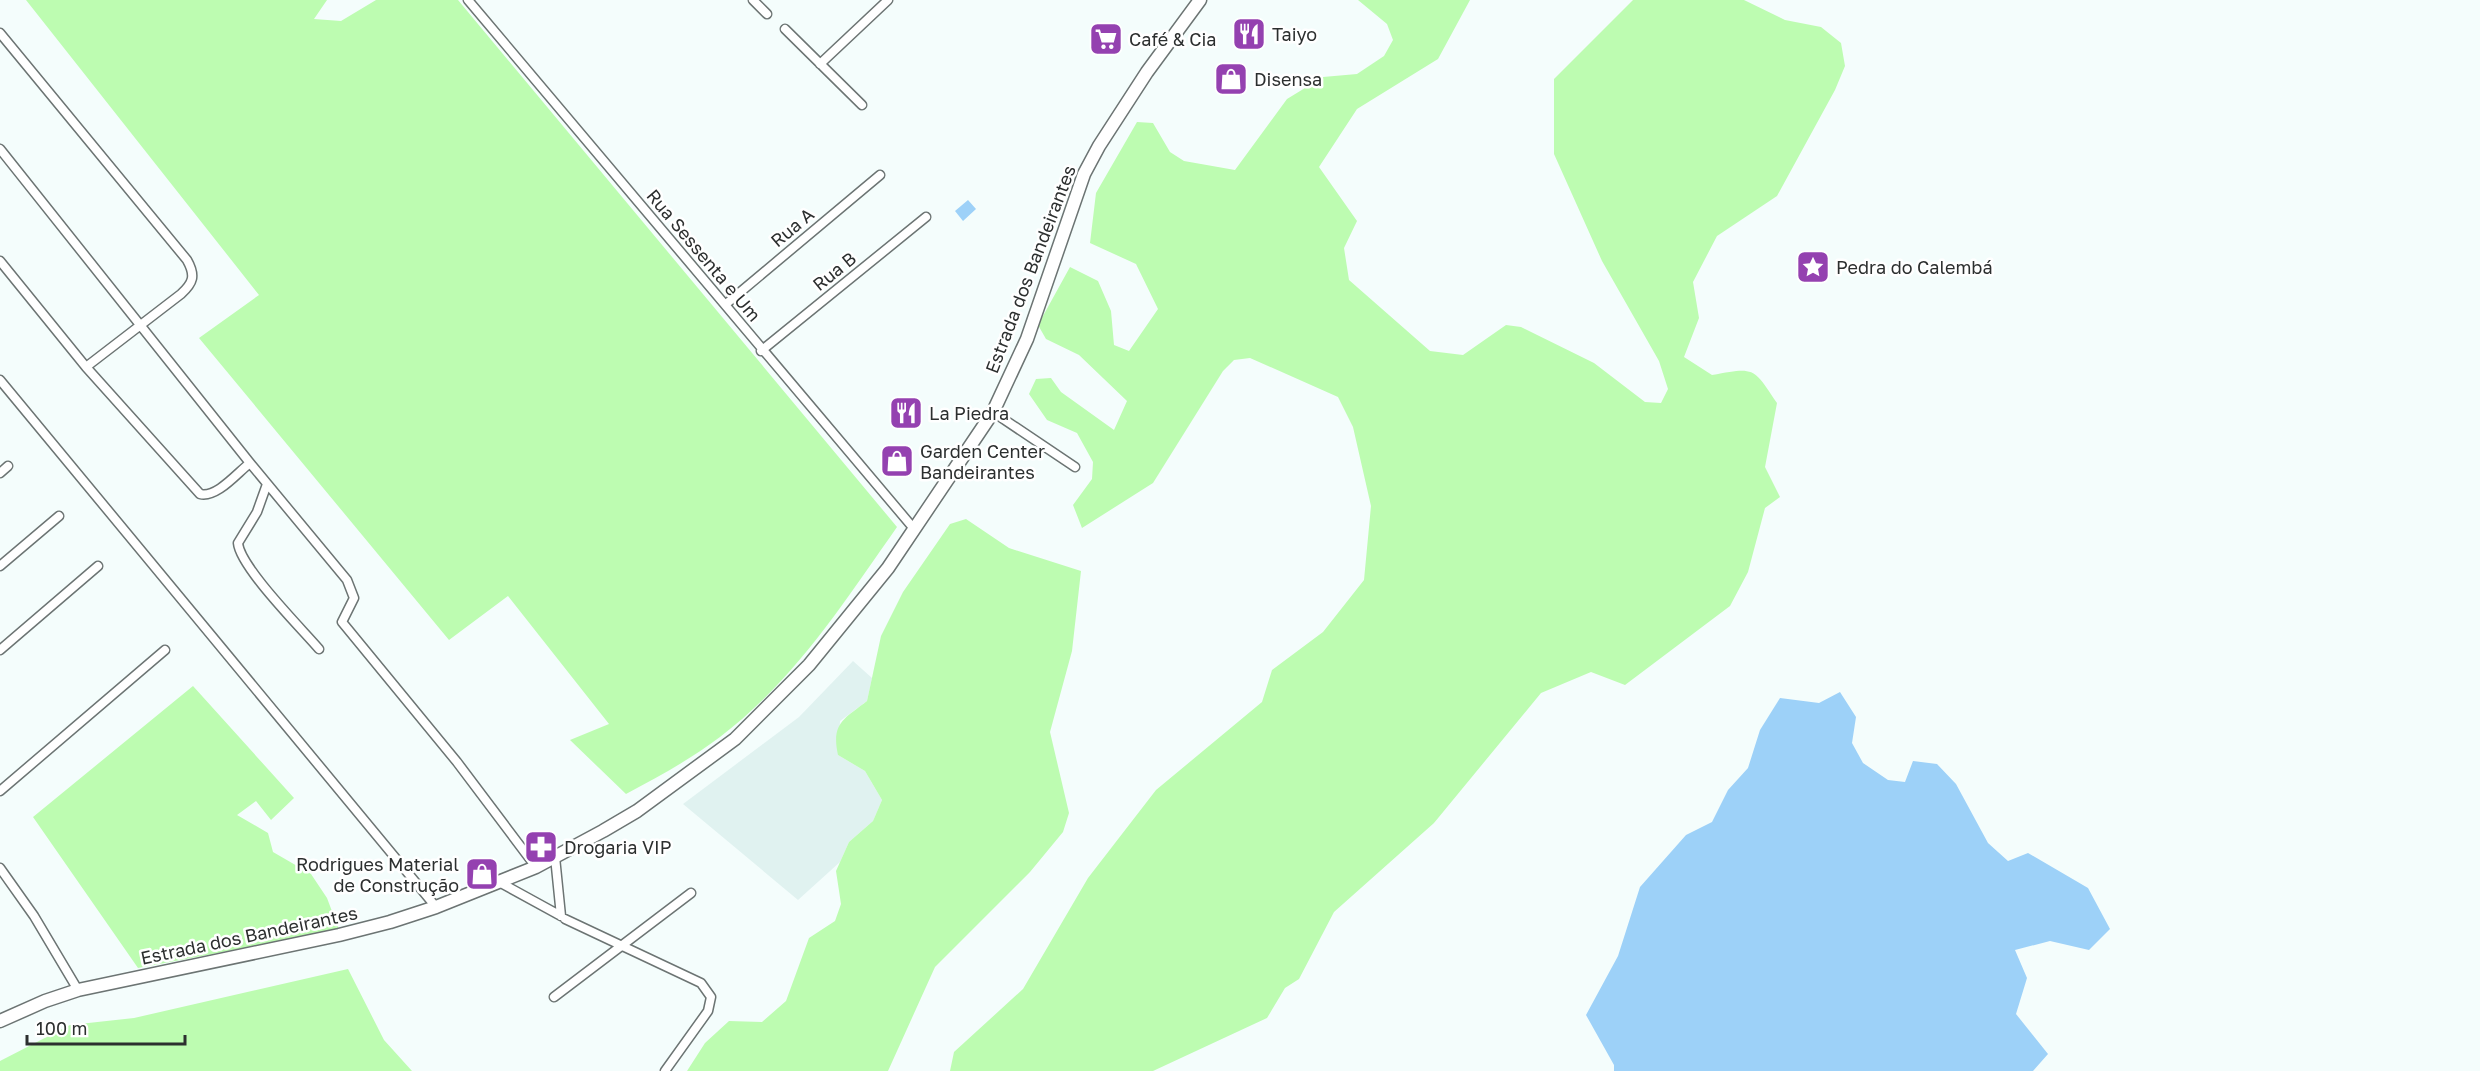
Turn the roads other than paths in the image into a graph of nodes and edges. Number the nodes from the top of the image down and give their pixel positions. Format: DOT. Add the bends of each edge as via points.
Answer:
graph roads {
  1 [pos="468,0"];
  2 [pos="753,0"];
  3 [pos="888,0"];
  4 [pos="1200,0"];
  5 [pos="767,14"];
  6 [pos="785,29"];
  7 [pos="0,33"];
  8 [pos="820,64"];
  9 [pos="862,105"];
  10 [pos="0,149"];
  11 [pos="880,175"];
  12 [pos="927,217"];
  13 [pos="0,261"];
  14 [pos="726,304"];
  15 [pos="140,326"];
  16 [pos="761,351"];
  17 [pos="86,367"];
  18 [pos="0,380"];
  19 [pos="993,412"];
  20 [pos="250,463"];
  21 [pos="8,466"];
  22 [pos="1075,467"];
  23 [pos="0,473"];
  24 [pos="267,484"];
  25 [pos="59,516"];
  26 [pos="915,530"];
  27 [pos="0,566"];
  28 [pos="98,566"];
  29 [pos="319,649"];
  30 [pos="0,650"];
  31 [pos="165,650"];
  32 [pos="0,791"];
  33 [pos="555,857"];
  34 [pos="536,867"];
  35 [pos="0,868"];
  36 [pos="499,882"];
  37 [pos="691,893"];
  38 [pos="436,907"];
  39 [pos="565,919"];
  40 [pos="621,945"];
  41 [pos="78,990"];
  42 [pos="554,997"];
  43 [pos="0,1021"];
  44 [pos="665,1071"];
  1 -- 14 [label="street, Rua Sessenta e Um"];
  2 -- 5 [label="street"];
  3 -- 8 [label="street"];
  4 -- 19 [label="main road, Estrada dos Bandeirantes" via="1147,72 1084,174 1027,339"];
  6 -- 8 [label="street"];
  7 -- 15 [label="street" via="191,267 193,281 189,286"];
  8 -- 9 [label="street"];
  10 -- 15 [label="street"];
  11 -- 14 [label="street, Rua A"];
  12 -- 16 [label="street, Rua B"];
  13 -- 17 [label="street"];
  14 -- 16 [label="street, Rua Sessenta e Um"];
  15 -- 17 [label="street"];
  15 -- 20 [label="street"];
  16 -- 26 [label="street, Rua Sessenta e Um"];
  17 -- 20 [label="street" via="200,494 220,488"];
  18 -- 38 [label="street"];
  19 -- 22 [label="street"];
  19 -- 26 [label="main road, Estrada dos Bandeirantes"];
  20 -- 24 [label="street"];
  21 -- 23 [label="street"];
  24 -- 29 [label="street" via="238,546 254,572"];
  24 -- 34 [label="street" via="347,580 354,598 342,622 457,762"];
  25 -- 27 [label="street"];
  26 -- 33 [label="main road, Estrada dos Bandeirantes" via="809,665 735,740 637,811"];
  28 -- 30 [label="street"];
  31 -- 32 [label="street"];
  33 -- 34 [label="main road, Estrada dos Bandeirantes"];
  33 -- 36 [label="street" via="561,916"];
  34 -- 36 [label="main road, Estrada dos Bandeirantes"];
  35 -- 41 [label="street"];
  36 -- 38 [label="main road, Estrada dos Bandeirantes"];
  37 -- 40 [label="street"];
  38 -- 41 [label="main road, Estrada dos Bandeirantes" via="339,935"];
  39 -- 40 [label="street"];
  40 -- 42 [label="street"];
  40 -- 44 [label="street" via="701,983 711,997 708,1011"];
  41 -- 43 [label="main road, Estrada dos Bandeirantes"];
}
